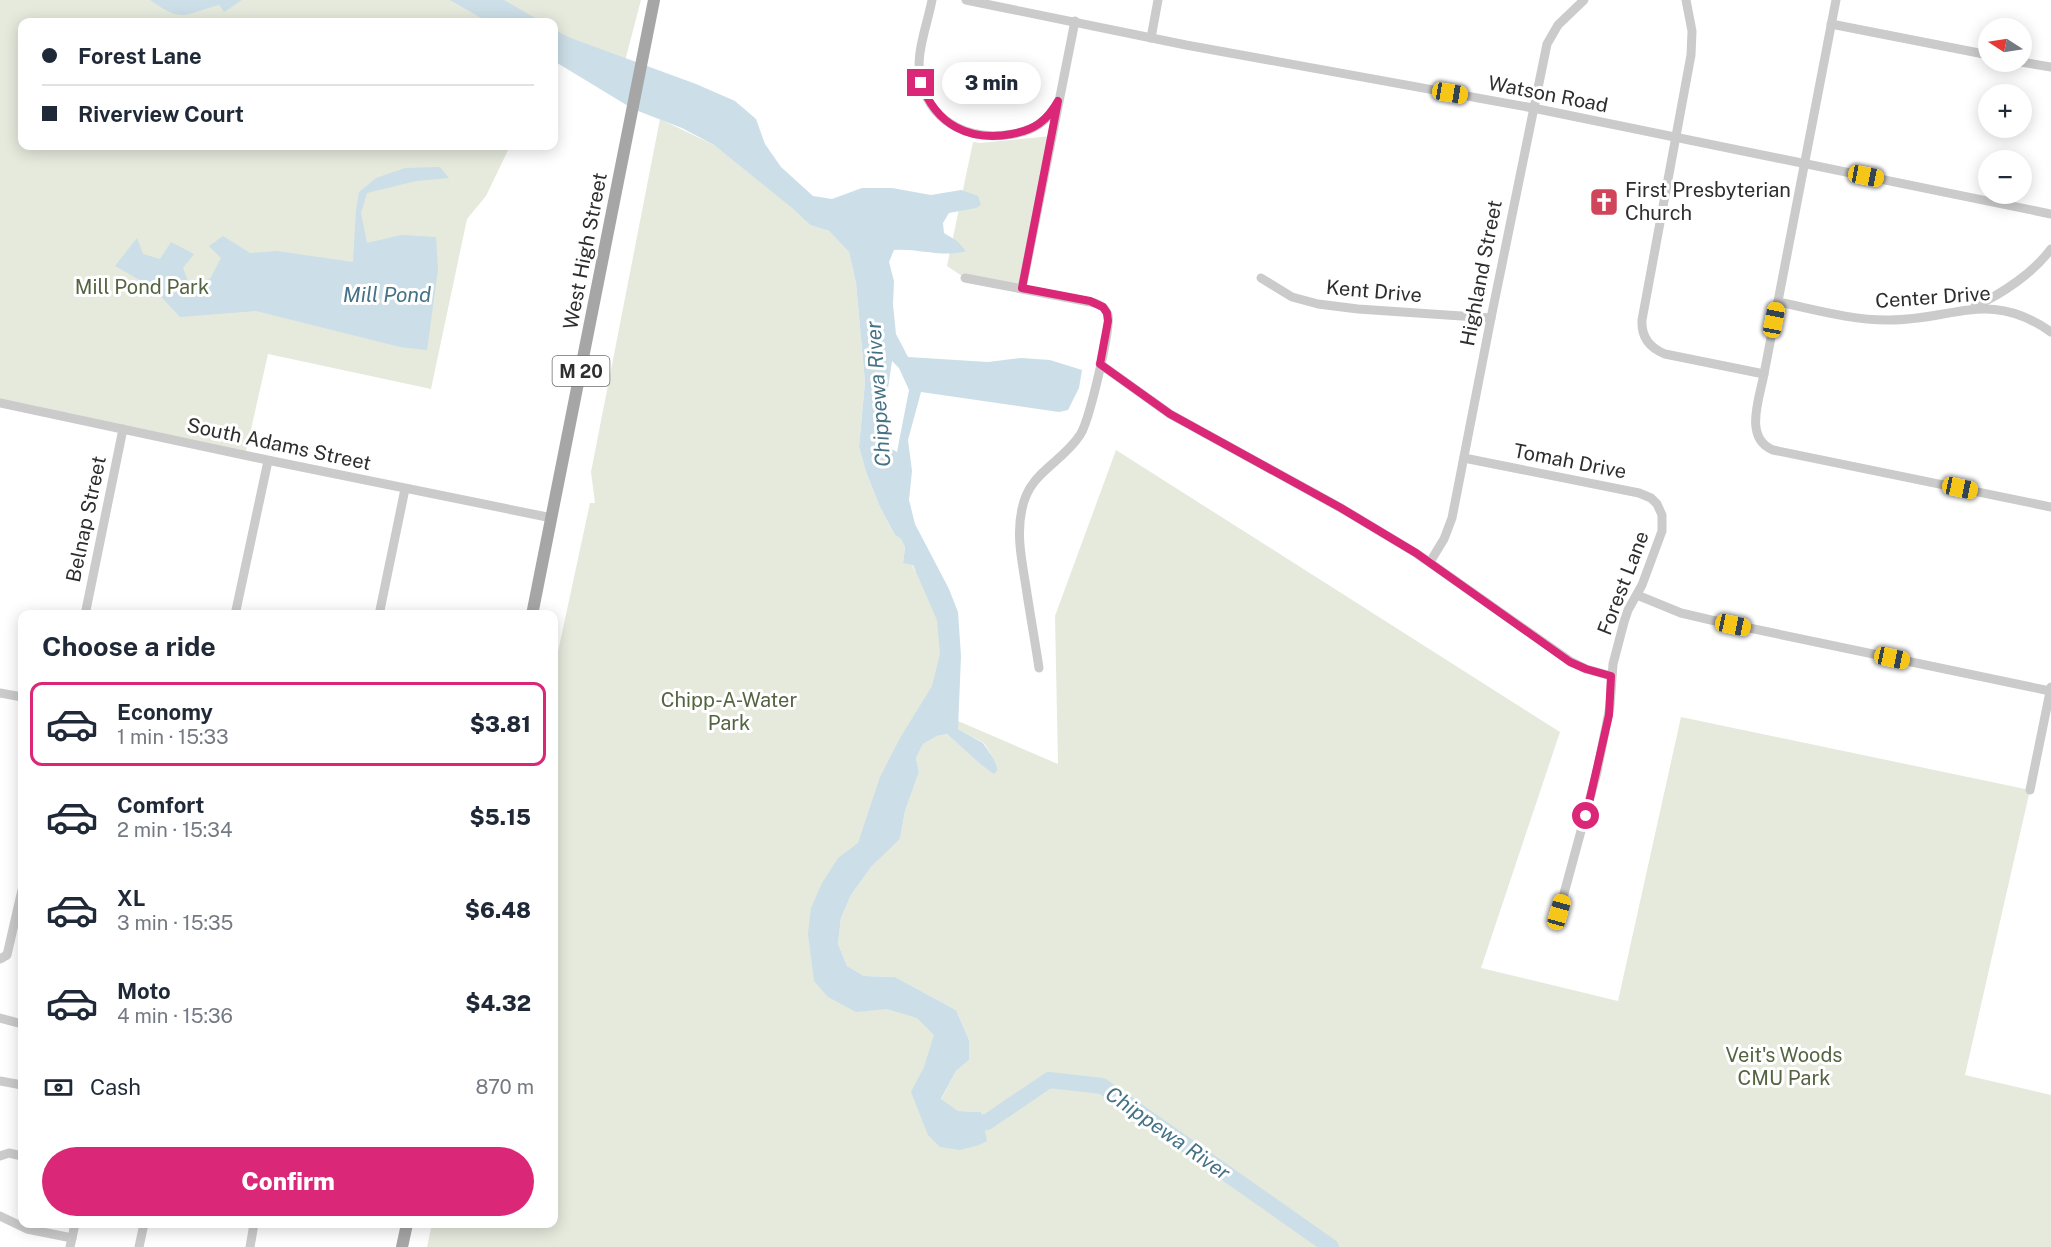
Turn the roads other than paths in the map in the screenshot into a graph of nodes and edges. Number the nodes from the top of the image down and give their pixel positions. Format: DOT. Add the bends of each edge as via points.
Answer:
graph roads {
  1 [pos="654,0"];
  2 [pos="932,0"];
  3 [pos="966,0"];
  4 [pos="1158,0"];
  5 [pos="1584,0"];
  6 [pos="1686,0"];
  7 [pos="1836,0"];
  8 [pos="1075,21"];
  9 [pos="1831,24"];
  10 [pos="1151,38"];
  11 [pos="1978,53"];
  12 [pos="2032,64"];
  13 [pos="2051,68"];
  14 [pos="1058,101"];
  15 [pos="1533,108"];
  16 [pos="1676,137"];
  17 [pos="1804,164"];
  18 [pos="2051,214"];
  19 [pos="2051,249"];
  20 [pos="965,278"];
  21 [pos="1261,278"];
  22 [pos="1022,288"];
  23 [pos="1778,303"];
  24 [pos="1970,309"];
  25 [pos="1491,318"];
  26 [pos="2051,332"];
  27 [pos="1100,364"];
  28 [pos="1764,374"];
  29 [pos="0,403"];
  30 [pos="123,429"];
  31 [pos="1464,458"];
  32 [pos="268,461"];
  33 [pos="405,489"];
  34 [pos="2051,507"];
  35 [pos="1661,512"];
  36 [pos="552,518"];
  37 [pos="1430,562"];
  38 [pos="1637,595"];
  39 [pos="86,610"];
  40 [pos="236,610"];
  41 [pos="380,610"];
  42 [pos="533,610"];
  43 [pos="1039,668"];
  44 [pos="1611,676"];
  45 [pos="2051,689"];
  46 [pos="0,693"];
  47 [pos="18,696"];
  48 [pos="2030,790"];
  49 [pos="18,905"];
  50 [pos="1559,912"];
  51 [pos="4,957"];
  52 [pos="0,1018"];
  53 [pos="18,1023"];
  54 [pos="0,1081"];
  55 [pos="18,1084"];
  56 [pos="18,1155"];
  57 [pos="0,1156"];
  58 [pos="0,1216"];
  59 [pos="18,1225"];
  60 [pos="25,1228"];
  61 [pos="74,1228"];
  62 [pos="143,1228"];
  63 [pos="253,1228"];
  64 [pos="406,1228"];
  65 [pos="71,1243"];
  66 [pos="139,1247"];
  67 [pos="250,1247"];
  68 [pos="402,1247"];
  1 -- 36 [label="main road, West High Street / M 20"];
  2 -- 14 [label="street" via="920,53 920,75 931,105 950,124 984,136 1020,133 1044,121"];
  3 -- 8 [label="street, Watson Road"];
  4 -- 10 [label="street"];
  5 -- 15 [label="street, Highland Street" via="1550,37"];
  6 -- 16 [label="street" via="1692,45"];
  7 -- 9 [label="street"];
  8 -- 10 [label="street, Watson Road"];
  8 -- 14 [label="street"];
  9 -- 11 [label="street"];
  9 -- 17 [label="street"];
  10 -- 15 [label="street, Watson Road"];
  12 -- 13 [label="street"];
  14 -- 22 [label="street"];
  15 -- 16 [label="street, Watson Road"];
  15 -- 25 [label="street, Highland Street"];
  16 -- 17 [label="street, Watson Road"];
  16 -- 28 [label="street" via="1642,320 1645,337 1665,354"];
  17 -- 18 [label="street, Watson Road"];
  17 -- 23 [label="street"];
  19 -- 24 [label="street" via="2012,284"];
  20 -- 22 [label="street"];
  21 -- 25 [label="street, Kent Drive" via="1292,297 1318,304"];
  22 -- 27 [label="street" via="1103,307 1108,321"];
  23 -- 24 [label="street, Center Drive" via="1885,320 1912,320"];
  23 -- 28 [label="street"];
  24 -- 26 [label="street, Center Drive" via="2011,313"];
  25 -- 31 [label="street, Highland Street"];
  27 -- 37 [label="street" via="1161,408"];
  27 -- 43 [label="street" via="1083,430 1070,448 1037,477 1021,511 1021,554"];
  28 -- 34 [label="street" via="1755,424 1761,443 1769,448"];
  29 -- 30 [label="street, South Adams Street"];
  30 -- 32 [label="street, South Adams Street"];
  30 -- 39 [label="street, Belnap Street"];
  31 -- 35 [label="street, Tomah Drive" via="1639,493 1654,500"];
  31 -- 37 [label="street, Highland Street" via="1450,524"];
  32 -- 33 [label="street, South Adams Street"];
  32 -- 40 [label="street"];
  33 -- 36 [label="street, South Adams Street"];
  33 -- 41 [label="street"];
  35 -- 38 [label="street, Forest Lane" via="1662,531"];
  36 -- 42 [label="main road, West High Street / M 20"];
  37 -- 44 [label="street" via="1570,662"];
  38 -- 44 [label="street, Forest Lane" via="1626,615"];
  38 -- 45 [label="street" via="1703,618"];
  44 -- 50 [label="street, Forest Lane" via="1610,706 1596,779"];
  45 -- 48 [label="street"];
  46 -- 47 [label="street"];
  49 -- 51 [label="street"];
  52 -- 53 [label="street"];
  54 -- 55 [label="street"];
  56 -- 57 [label="street"];
  58 -- 59 [label="street"];
  60 -- 65 [label="street"];
  61 -- 65 [label="street"];
  62 -- 66 [label="street"];
  63 -- 67 [label="street"];
  64 -- 68 [label="main road"];
}
